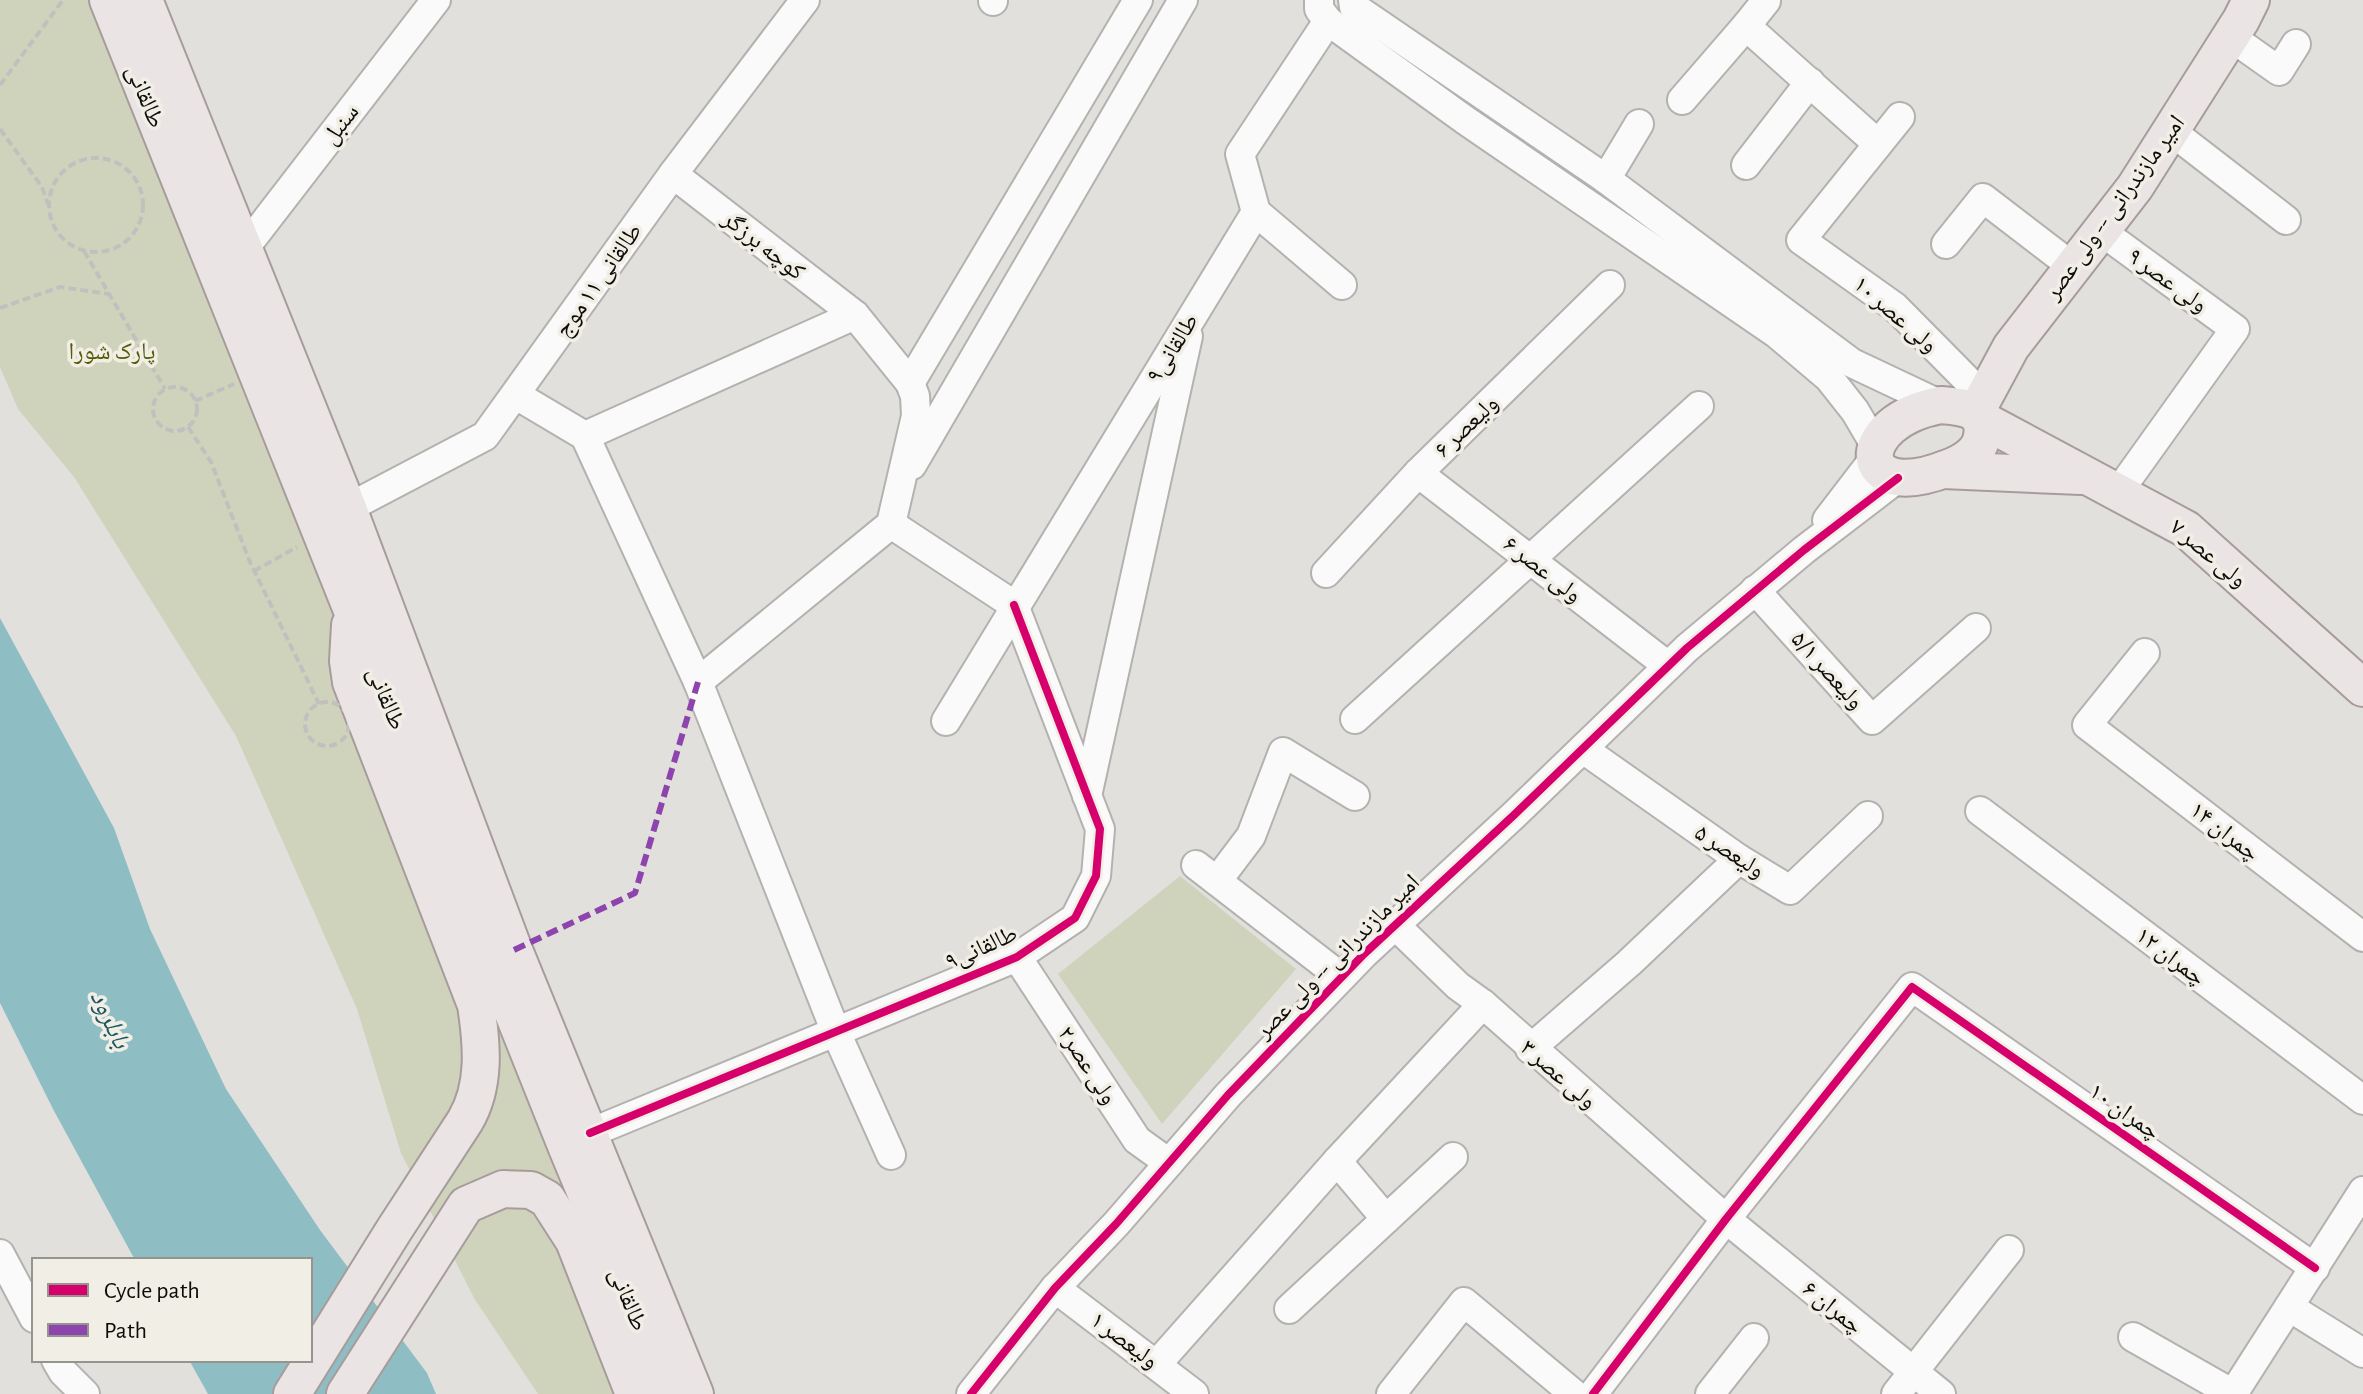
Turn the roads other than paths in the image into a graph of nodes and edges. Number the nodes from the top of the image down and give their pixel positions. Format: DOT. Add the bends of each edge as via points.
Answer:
graph roads {
  1 [pos="108,0"];
  2 [pos="144,0"];
  3 [pos="436,0"];
  4 [pos="805,0"];
  5 [pos="1138,0"];
  6 [pos="1183,0"];
  7 [pos="1353,0"];
  8 [pos="2251,0"];
  9 [pos="1766,1"];
  10 [pos="1323,11"];
  11 [pos="1746,26"];
  12 [pos="2231,37"];
  13 [pos="2296,44"];
  14 [pos="1810,82"];
  15 [pos="1682,100"];
  16 [pos="1900,117"];
  17 [pos="1639,124"];
  18 [pos="2171,131"];
  19 [pos="1545,137"];
  20 [pos="1878,144"];
  21 [pos="1527,161"];
  22 [pos="1746,165"];
  23 [pos="673,174"];
  24 [pos="1606,179"];
  25 [pos="1256,212"];
  26 [pos="2286,220"];
  27 [pos="2101,231"];
  28 [pos="1946,244"];
  29 [pos="244,249"];
  30 [pos="2073,267"];
  31 [pos="1342,285"];
  32 [pos="1610,285"];
  33 [pos="855,315"];
  34 [pos="1192,316"];
  35 [pos="910,383"];
  36 [pos="516,395"];
  37 [pos="1941,405"];
  38 [pos="1699,406"];
  39 [pos="1980,409"];
  40 [pos="585,436"];
  41 [pos="1882,461"];
  42 [pos="1943,470"];
  43 [pos="1418,473"];
  44 [pos="901,482"];
  45 [pos="2105,484"];
  46 [pos="348,508"];
  47 [pos="891,524"];
  48 [pos="1531,560"];
  49 [pos="1326,573"];
  50 [pos="1755,590"];
  51 [pos="1014,605"];
  52 [pos="351,608"];
  53 [pos="1976,628"];
  54 [pos="2145,653"];
  55 [pos="1668,666"];
  56 [pos="698,682"];
  57 [pos="2361,684"];
  58 [pos="1355,719"];
  59 [pos="946,721"];
  60 [pos="1583,749"];
  61 [pos="1087,796"];
  62 [pos="1355,796"];
  63 [pos="1980,811"];
  64 [pos="1868,816"];
  65 [pos="1739,859"];
  66 [pos="1395,925"];
  67 [pos="2363,937"];
  68 [pos="1017,957"];
  69 [pos="1341,977"];
  70 [pos="1483,1004"];
  71 [pos="835,1030"];
  72 [pos="1530,1049"];
  73 [pos="2363,1100"];
  74 [pos="590,1133"];
  75 [pos="891,1155"];
  76 [pos="1453,1157"];
  77 [pos="1337,1161"];
  78 [pos="1169,1163"];
  79 [pos="2363,1191"];
  80 [pos="1386,1219"];
  81 [pos="1726,1219"];
  82 [pos="2009,1250"];
  83 [pos="0,1254"];
  84 [pos="2315,1268"];
  85 [pos="1055,1288"];
  86 [pos="2289,1307"];
  87 [pos="1289,1309"];
  88 [pos="32,1314"];
  89 [pos="2133,1337"];
  90 [pos="1754,1338"];
  91 [pos="2363,1353"];
  92 [pos="57,1362"];
  93 [pos="312,1362"];
  94 [pos="312,1362"];
  95 [pos="1157,1364"];
  96 [pos="1904,1383"];
  97 [pos="85,1394"];
  98 [pos="292,1394"];
  99 [pos="345,1394"];
  100 [pos="634,1394"];
  101 [pos="669,1394"];
  102 [pos="695,1394"];
  103 [pos="971,1394"];
  104 [pos="1194,1394"];
  105 [pos="1391,1394"];
  106 [pos="1574,1394"];
  107 [pos="1593,1394"];
  108 [pos="1710,1394"];
  109 [pos="1941,1394"];
  110 [pos="2233,1394"];
  1 -- 52 [label="main road, طالقانی"];
  2 -- 29 [label="main road, طالقانی"];
  3 -- 29 [label="street, سنبل"];
  4 -- 23 [label="street, طالقانی ۱۱ موج"];
  5 -- 35 [label="street"];
  6 -- 44 [label="street"];
  7 -- 19 [label="street" via="1354,7"];
  8 -- 12 [label="main road, امیر مازندرانی -- ولی عصر"];
  9 -- 11 [label="street"];
  10 -- 21 [label="street"];
  10 -- 25 [label="street" via="1240,154"];
  11 -- 14 [label="street"];
  11 -- 15 [label="street"];
  12 -- 13 [label="street" via="2279,71"];
  12 -- 18 [label="main road, امیر مازندرانی -- ولی عصر"];
  14 -- 20 [label="street"];
  14 -- 22 [label="street"];
  16 -- 20 [label="street"];
  17 -- 24 [label="street"];
  18 -- 26 [label="street"];
  18 -- 27 [label="main road, امیر مازندرانی -- ولی عصر"];
  19 -- 21 [label="street"];
  19 -- 24 [label="street"];
  20 -- 39 [label="street, ولی عصر ۱۰" via="1801,240 1895,307"];
  21 -- 41 [label="street" via="1777,334 1829,378 1855,411"];
  23 -- 33 [label="street, کوچه برزگر"];
  23 -- 36 [label="street, طالقانی ۱۱ موج"];
  24 -- 37 [label="street" via="1852,363"];
  25 -- 31 [label="street"];
  25 -- 34 [label="street, طالقانی۹"];
  27 -- 30 [label="main road, امیر مازندرانی -- ولی عصر"];
  27 -- 45 [label="street, ولی عصر ۹" via="2235,329"];
  28 -- 30 [label="street" via="1987,192"];
  29 -- 46 [label="main road, طالقانی"];
  30 -- 39 [label="main road, امیر مازندرانی -- ولی عصر" via="2011,347"];
  32 -- 43 [label="street, ولیعصر ۶"];
  33 -- 35 [label="street, کوچه برزگر"];
  33 -- 40 [label="street"];
  34 -- 51 [label="street, طالقانی۹"];
  34 -- 61 [label="street"];
  35 -- 44 [label="street" via="916,416"];
  36 -- 40 [label="street"];
  36 -- 46 [label="street, طالقانی ۱۱ موج" via="485,436"];
  37 -- 39 [label="main road, ولی عصر ۷"];
  37 -- 41 [label="main road" via="1892,425"];
  38 -- 48 [label="street"];
  39 -- 42 [label="main road, امیر مازندرانی -- ولی عصر" via="1979,445 1967,459"];
  39 -- 45 [label="main road, ولی عصر ۷"];
  40 -- 56 [label="street"];
  41 -- 42 [label="main road" via="1932,474"];
  41 -- 50 [label="street, امیر مازندرانی -- ولی عصر" via="1804,550"];
  42 -- 45 [label="main road, ولی عصر ۷"];
  43 -- 48 [label="street, ولی عصر ۶"];
  43 -- 49 [label="street, ولیعصر ۶"];
  44 -- 47 [label="street"];
  45 -- 57 [label="main road, ولی عصر ۷" via="2186,529"];
  46 -- 74 [label="main road, طالقانی" via="514,950"];
  47 -- 51 [label="street"];
  47 -- 56 [label="street"];
  48 -- 55 [label="street, ولی عصر ۶"];
  48 -- 58 [label="street"];
  50 -- 53 [label="street, ولیعصر ۵/۱" via="1872,720"];
  50 -- 55 [label="street, امیر مازندرانی -- ولی عصر"];
  51 -- 59 [label="street"];
  51 -- 61 [label="street, طالقانی۹"];
  52 -- 93 [label="main road" via="351,682 476,1005 479,1081 476,1102 465,1121"];
  52 -- 101 [label="main road, طالقانی"];
  54 -- 67 [label="street, چمران ۱۴" via="2087,725"];
  55 -- 60 [label="street, امیر مازندرانی -- ولی عصر"];
  56 -- 71 [label="street"];
  60 -- 65 [label="street, ولیعصر ۵"];
  60 -- 66 [label="street, امیر مازندرانی -- ولی عصر"];
  61 -- 68 [label="street, طالقانی۹" via="1100,829 1096,876 1075,918"];
  62 -- 69 [label="street" via="1283,752 1251,836 1206,873"];
  63 -- 73 [label="street, چمران ۱۲"];
  64 -- 65 [label="street, ولیعصر ۵" via="1790,890"];
  65 -- 72 [label="street"];
  66 -- 69 [label="street, امیر مازندرانی -- ولی عصر"];
  66 -- 70 [label="street, ولی عصر ۳"];
  68 -- 71 [label="street, طالقانی۹"];
  68 -- 78 [label="street, ولی عصر۲" via="1137,1140"];
  69 -- 78 [label="street, امیر مازندرانی -- ولی عصر"];
  70 -- 72 [label="street, ولی عصر ۳"];
  70 -- 77 [label="street"];
  71 -- 74 [label="street, طالقانی۹"];
  71 -- 75 [label="street"];
  72 -- 81 [label="street, ولی عصر ۳"];
  74 -- 102 [label="main road, طالقانی"];
  76 -- 80 [label="street"];
  77 -- 80 [label="street"];
  77 -- 95 [label="street"];
  78 -- 85 [label="street, امیر مازندرانی -- ولی عصر"];
  79 -- 84 [label="street"];
  80 -- 87 [label="street"];
  81 -- 84 [label="street, چمران ۱۰" via="1912,987"];
  81 -- 96 [label="street, چمران ۶"];
  81 -- 107 [label="street"];
  82 -- 96 [label="street"];
  83 -- 88 [label="street"];
  84 -- 86 [label="street"];
  85 -- 95 [label="street, ولیعصر ۱"];
  85 -- 103 [label="street, امیر مازندرانی -- ولی عصر"];
  86 -- 91 [label="street"];
  86 -- 110 [label="street"];
  89 -- 110 [label="street"];
  90 -- 108 [label="street"];
  92 -- 97 [label="street"];
  94 -- 98 [label="main road"];
  95 -- 104 [label="street, ولیعصر ۱"];
  96 -- 109 [label="street, چمران ۶"];
  99 -- 100 [label="main road" via="466,1205 503,1189 531,1190 547,1199 563,1223"];
  105 -- 106 [label="street" via="1464,1302"];
}
